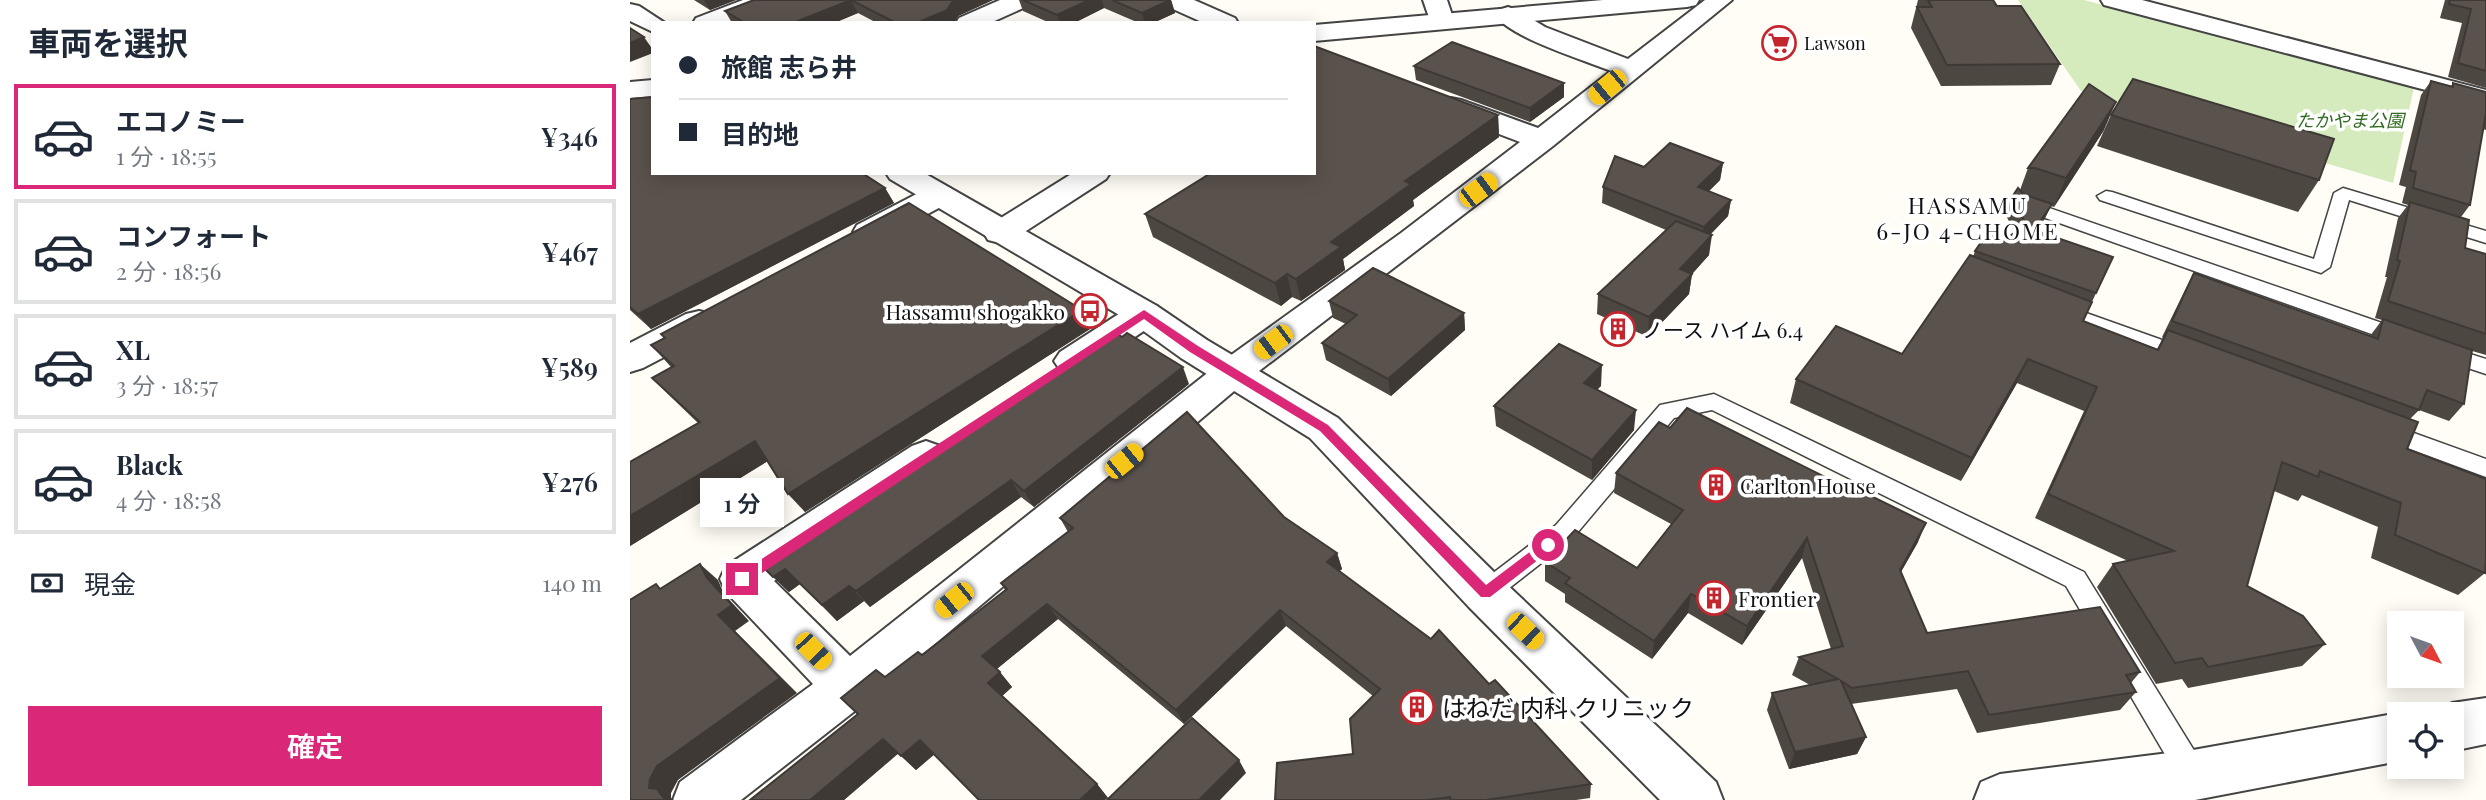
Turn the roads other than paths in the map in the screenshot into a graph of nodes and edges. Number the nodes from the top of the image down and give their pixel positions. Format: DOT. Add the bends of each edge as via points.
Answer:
graph roads {
  1 [pos="766,0"];
  2 [pos="1021,0"];
  3 [pos="1173,0"];
  4 [pos="1687,0"];
  5 [pos="1720,0"];
  6 [pos="2113,0"];
  7 [pos="1438,10"];
  8 [pos="630,11"];
  9 [pos="1508,15"];
  10 [pos="710,21"];
  11 [pos="973,21"];
  12 [pos="1221,21"];
  13 [pos="651,23"];
  14 [pos="1318,45"];
  15 [pos="1629,69"];
  16 [pos="651,88"];
  17 [pos="630,90"];
  18 [pos="1426,96"];
  19 [pos="2486,98"];
  20 [pos="1543,140"];
  21 [pos="904,175"];
  22 [pos="1092,175"];
  23 [pos="939,195"];
  24 [pos="2106,196"];
  25 [pos="2023,204"];
  26 [pos="1000,233"];
  27 [pos="2486,237"];
  28 [pos="842,246"];
  29 [pos="2035,300"];
  30 [pos="722,310"];
  31 [pos="1144,314"];
  32 [pos="633,354"];
  33 [pos="2203,363"];
  34 [pos="2486,367"];
  35 [pos="1233,372"];
  36 [pos="1041,382"];
  37 [pos="2370,425"];
  38 [pos="960,435"];
  39 [pos="2486,468"];
  40 [pos="1485,593"];
  41 [pos="848,687"];
  42 [pos="2486,721"];
  43 [pos="2464,725"];
  44 [pos="2387,739"];
  45 [pos="2193,775"];
  46 [pos="699,800"];
  47 [pos="1697,800"];
  48 [pos="2000,800"];
  1 -- 10 [label="street"];
  2 -- 11 [label="street"];
  3 -- 12 [label="street"];
  4 -- 9 [label="street"];
  5 -- 15 [label="street"];
  6 -- 19 [label="street"];
  7 -- 9 [label="street"];
  7 -- 14 [label="street"];
  8 -- 13 [label="street"];
  9 -- 15 [label="street" via="1536,33"];
  15 -- 20 [label="street"];
  16 -- 17 [label="street"];
  18 -- 20 [label="street"];
  20 -- 35 [label="street"];
  21 -- 23 [label="street"];
  22 -- 26 [label="street"];
  23 -- 26 [label="street"];
  23 -- 28 [label="street"];
  24 -- 27 [label="lane" via="2321,267 2343,194"];
  25 -- 34 [label="lane"];
  26 -- 31 [label="street"];
  29 -- 33 [label="lane"];
  30 -- 32 [label="street"];
  31 -- 35 [label="street"];
  31 -- 36 [label="street"];
  35 -- 40 [label="street" via="1324,428"];
  35 -- 41 [label="street"];
  37 -- 39 [label="lane"];
  38 -- 41 [label="street" via="742,579"];
  40 -- 45 [label="lane" via="1564,532 1667,411 1713,402 2075,579"];
  40 -- 47 [label="street"];
  41 -- 46 [label="street"];
  42 -- 43 [label="street"];
  44 -- 45 [label="street"];
  45 -- 48 [label="street"];
}
